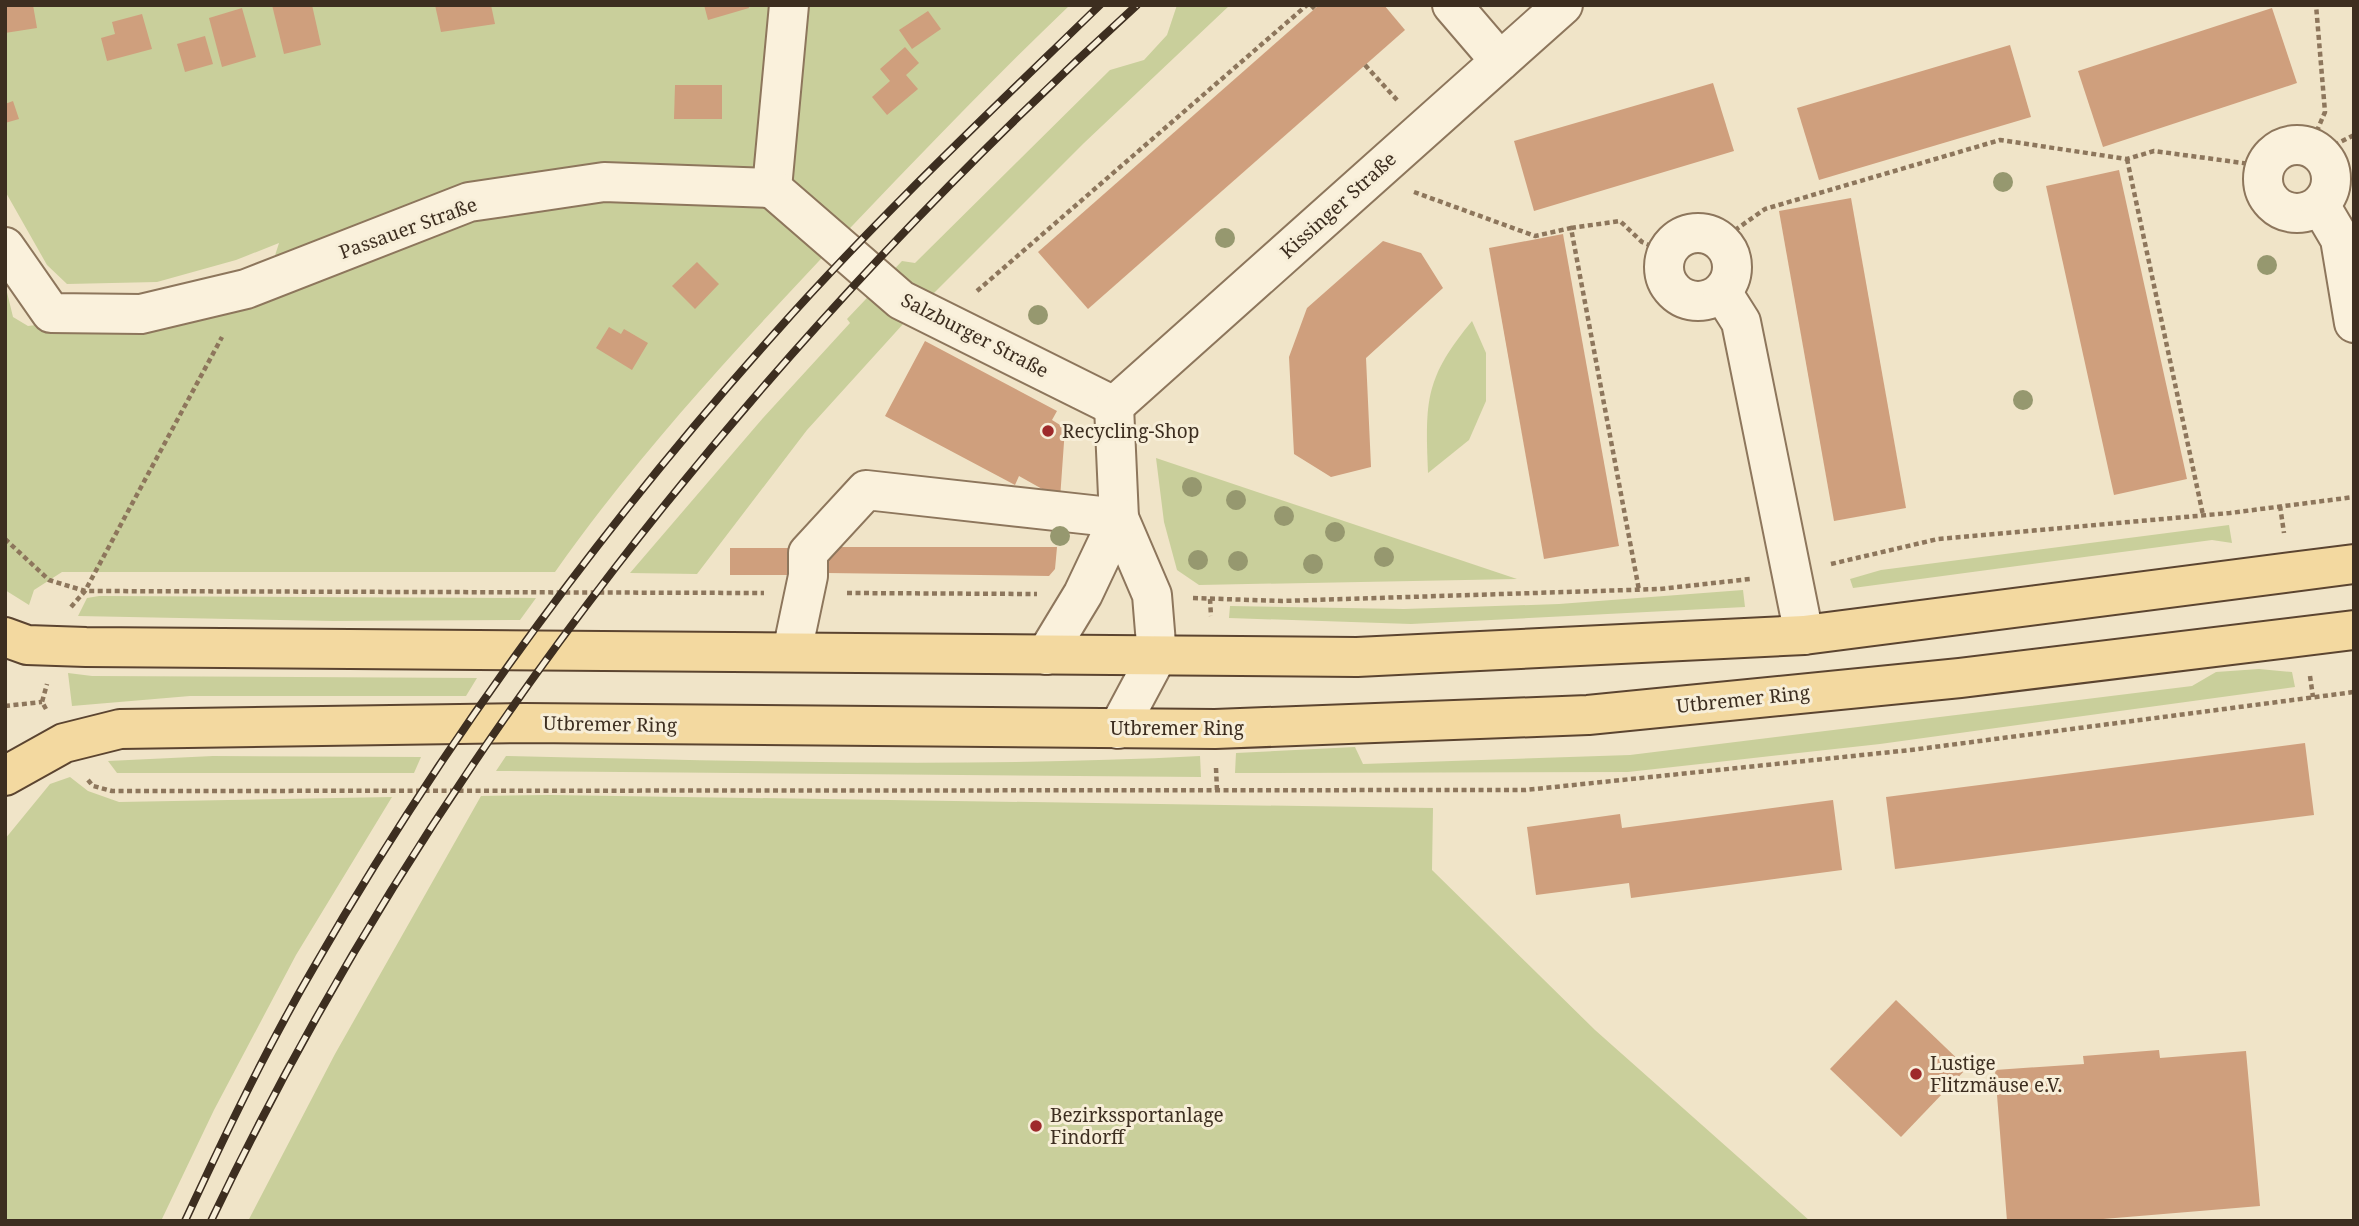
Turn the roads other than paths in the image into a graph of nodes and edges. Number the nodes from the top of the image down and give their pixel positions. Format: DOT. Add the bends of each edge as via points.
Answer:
graph roads {
  1 [pos="789,5"];
  2 [pos="1452,5"];
  3 [pos="1563,5"];
  4 [pos="1500,61"];
  5 [pos="772,188"];
  6 [pos="2320,205"];
  7 [pos="5,247"];
  8 [pos="1722,292"];
  9 [pos="2354,323"];
  10 [pos="1114,406"];
  11 [pos="1119,517"];
  12 [pos="2354,564"];
  13 [pos="2354,630"];
  14 [pos="1804,635"];
  15 [pos="5,637"];
  16 [pos="792,652"];
  17 [pos="1046,654"];
  18 [pos="1157,656"];
  19 [pos="1118,729"];
  20 [pos="5,776"];
  1 -- 5 [label="street"];
  2 -- 4 [label="street"];
  3 -- 4 [label="street, Kissinger Straße"];
  4 -- 10 [label="street, Kissinger Straße"];
  5 -- 7 [label="street, Passauer Straße" via="604,182 469,202 246,289 141,314 51,313"];
  5 -- 10 [label="street, Salzburger Straße" via="901,300"];
  6 -- 6 [label="street" via="2331,185 2327,162 2300,145 2279,149 2265,166 2263,188 2276,207 2299,214"];
  6 -- 9 [label="street" via="2340,239"];
  8 -- 8 [label="street" via="1729,283 1732,260 1721,240 1690,233 1672,243 1665,276 1678,295 1700,301"];
  8 -- 14 [label="street" via="1741,322"];
  10 -- 11 [label="street"];
  11 -- 16 [label="street" via="866,490 808,553"];
  11 -- 17 [label="street" via="1083,594"];
  11 -- 18 [label="street" via="1152,595"];
  12 -- 14 [label="main road"];
  13 -- 19 [label="main road, Utbremer Ring" via="1960,678 1588,715"];
  14 -- 18 [label="main road" via="1357,657"];
  15 -- 16 [label="main road" via="27,645 76,647"];
  16 -- 17 [label="main road"];
  17 -- 18 [label="main road"];
  18 -- 19 [label="street"];
  19 -- 20 [label="main road, Utbremer Ring" via="511,723 120,729 64,743"];
}
